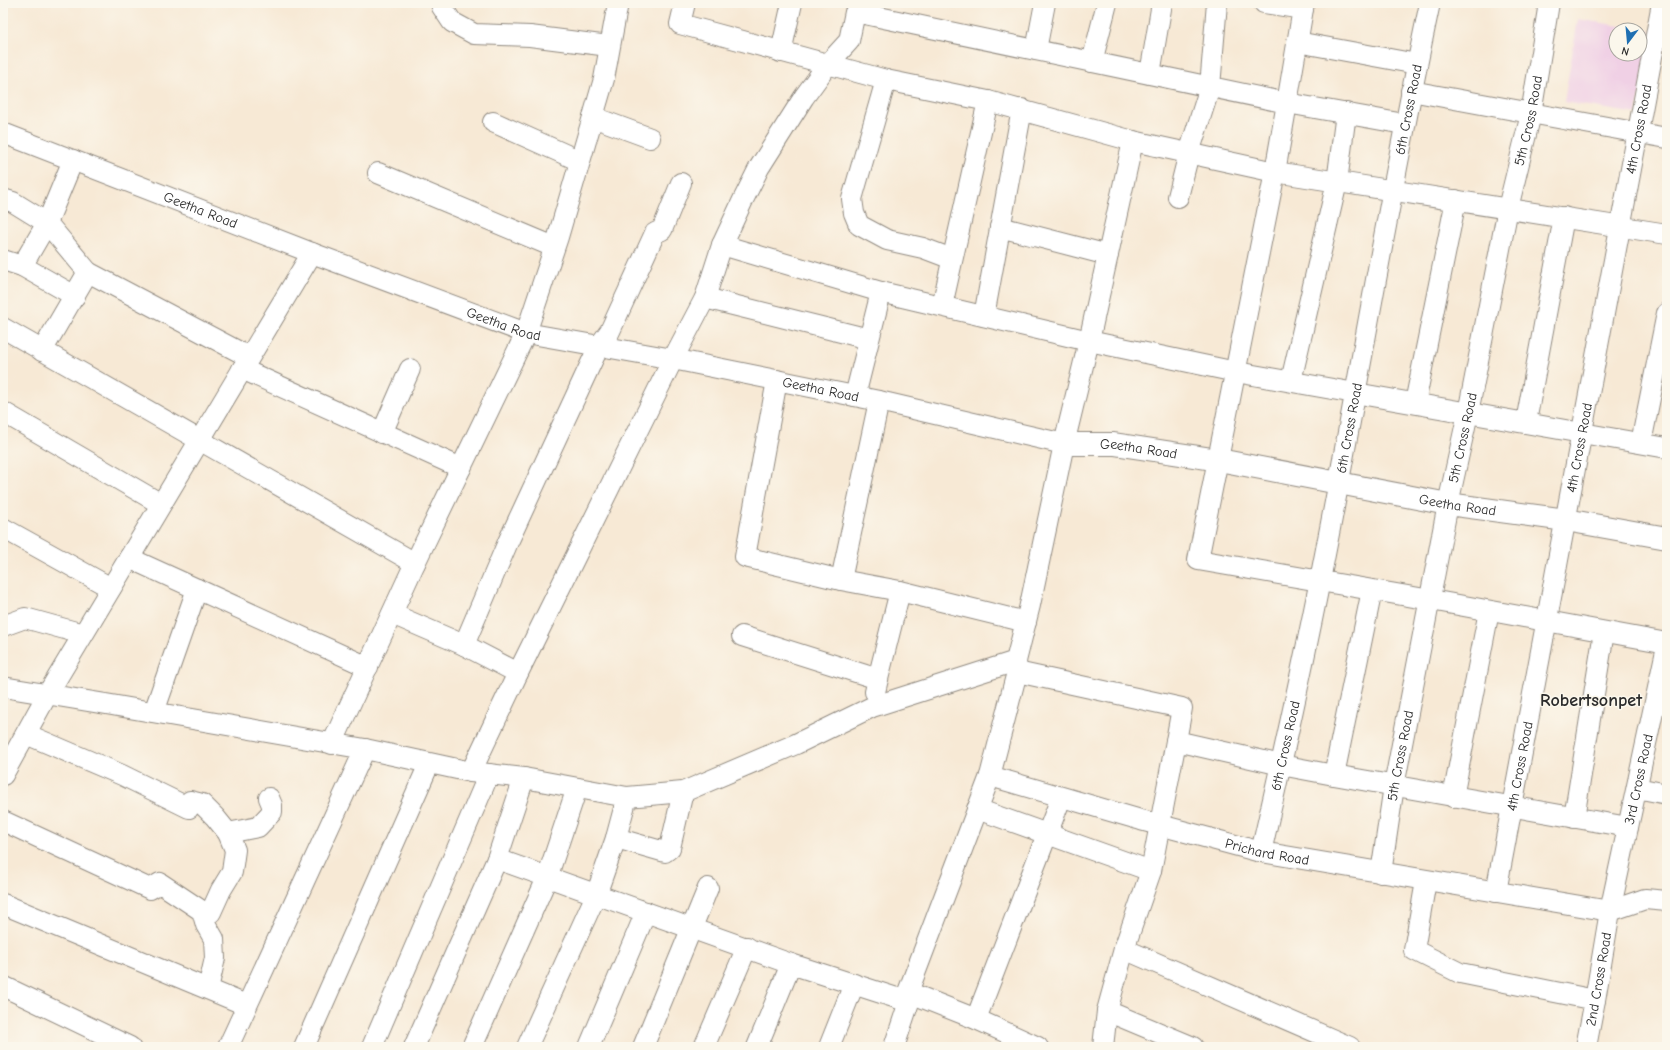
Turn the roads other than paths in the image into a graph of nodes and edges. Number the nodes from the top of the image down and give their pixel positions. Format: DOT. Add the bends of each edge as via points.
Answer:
graph roads {
  1 [pos="441,3"];
  2 [pos="618,3"];
  3 [pos="685,3"];
  4 [pos="792,3"];
  5 [pos="1045,3"];
  6 [pos="1107,3"];
  7 [pos="1162,3"];
  8 [pos="1217,3"];
  9 [pos="1264,3"];
  10 [pos="1430,3"];
  11 [pos="1549,3"];
  12 [pos="1662,3"];
  13 [pos="1303,6"];
  14 [pos="1297,42"];
  15 [pos="609,46"];
  16 [pos="1036,50"];
  17 [pos="781,52"];
  18 [pos="1092,62"];
  19 [pos="828,64"];
  20 [pos="1417,64"];
  21 [pos="1150,74"];
  22 [pos="886,80"];
  23 [pos="1210,87"];
  24 [pos="1411,91"];
  25 [pos="988,101"];
  26 [pos="1287,103"];
  27 [pos="1022,109"];
  28 [pos="1346,113"];
  29 [pos="1531,114"];
  30 [pos="593,116"];
  31 [pos="493,122"];
  32 [pos="1404,124"];
  33 [pos="1638,132"];
  34 [pos="3,133"];
  35 [pos="650,138"];
  36 [pos="1667,138"];
  37 [pos="1133,141"];
  38 [pos="1189,153"];
  39 [pos="73,160"];
  40 [pos="580,161"];
  41 [pos="1275,172"];
  42 [pos="378,173"];
  43 [pos="1337,182"];
  44 [pos="681,183"];
  45 [pos="1392,190"];
  46 [pos="1178,197"];
  47 [pos="3,199"];
  48 [pos="1456,200"];
  49 [pos="1508,208"];
  50 [pos="1564,217"];
  51 [pos="47,223"];
  52 [pos="1620,226"];
  53 [pos="1000,227"];
  54 [pos="1667,234"];
  55 [pos="722,245"];
  56 [pos="554,247"];
  57 [pos="312,253"];
  58 [pos="1108,255"];
  59 [pos="952,259"];
  60 [pos="3,260"];
  61 [pos="22,266"];
  62 [pos="88,272"];
  63 [pos="881,292"];
  64 [pos="75,296"];
  65 [pos="705,298"];
  66 [pos="942,306"];
  67 [pos="1667,313"];
  68 [pos="984,316"];
  69 [pos="3,328"];
  70 [pos="526,333"];
  71 [pos="869,339"];
  72 [pos="1089,341"];
  73 [pos="599,346"];
  74 [pos="42,351"];
  75 [pos="673,359"];
  76 [pos="245,363"];
  77 [pos="410,369"];
  78 [pos="1236,372"];
  79 [pos="777,380"];
  80 [pos="1292,381"];
  81 [pos="1355,393"];
  82 [pos="855,396"];
  83 [pos="879,401"];
  84 [pos="1415,403"];
  85 [pos="3,412"];
  86 [pos="1468,413"];
  87 [pos="1526,422"];
  88 [pos="1582,432"];
  89 [pos="382,433"];
  90 [pos="198,440"];
  91 [pos="1641,443"];
  92 [pos="1064,444"];
  93 [pos="1667,448"];
  94 [pos="1219,460"];
  95 [pos="461,468"];
  96 [pos="1338,482"];
  97 [pos="161,504"];
  98 [pos="1448,504"];
  99 [pos="1566,520"];
  100 [pos="3,528"];
  101 [pos="1667,538"];
  102 [pos="130,558"];
  103 [pos="415,563"];
  104 [pos="841,580"];
  105 [pos="1320,581"];
  106 [pos="111,588"];
  107 [pos="197,589"];
  108 [pos="1372,590"];
  109 [pos="900,591"];
  110 [pos="1431,600"];
  111 [pos="1490,611"];
  112 [pos="392,614"];
  113 [pos="1026,622"];
  114 [pos="1546,622"];
  115 [pos="3,626"];
  116 [pos="1604,632"];
  117 [pos="84,634"];
  118 [pos="742,636"];
  119 [pos="464,645"];
  120 [pos="1667,645"];
  121 [pos="368,667"];
  122 [pos="1017,667"];
  123 [pos="518,673"];
  124 [pos="878,679"];
  125 [pos="3,687"];
  126 [pos="47,695"];
  127 [pos="872,707"];
  128 [pos="154,712"];
  129 [pos="26,734"];
  130 [pos="1176,741"];
  131 [pos="332,744"];
  132 [pos="365,749"];
  133 [pos="429,764"];
  134 [pos="1281,765"];
  135 [pos="480,773"];
  136 [pos="3,775"];
  137 [pos="1334,775"];
  138 [pos="990,776"];
  139 [pos="524,778"];
  140 [pos="1394,786"];
  141 [pos="577,788"];
  142 [pos="1636,788"];
  143 [pos="683,792"];
  144 [pos="1667,794"];
  145 [pos="1453,796"];
  146 [pos="628,797"];
  147 [pos="268,798"];
  148 [pos="1061,798"];
  149 [pos="1512,807"];
  150 [pos="977,809"];
  151 [pos="1574,818"];
  152 [pos="3,821"];
  153 [pos="1160,826"];
  154 [pos="1628,827"];
  155 [pos="228,833"];
  156 [pos="1047,834"];
  157 [pos="616,838"];
  158 [pos="1261,852"];
  159 [pos="497,859"];
  160 [pos="1151,871"];
  161 [pos="1380,873"];
  162 [pos="547,878"];
  163 [pos="1426,881"];
  164 [pos="708,888"];
  165 [pos="1496,892"];
  166 [pos="596,895"];
  167 [pos="1667,901"];
  168 [pos="3,904"];
  169 [pos="202,911"];
  170 [pos="646,912"];
  171 [pos="1610,912"];
  172 [pos="693,928"];
  173 [pos="747,947"];
  174 [pos="1124,949"];
  175 [pos="791,964"];
  176 [pos="854,984"];
  177 [pos="3,986"];
  178 [pos="208,989"];
  179 [pos="908,997"];
  180 [pos="1595,1000"];
  181 [pos="246,1005"];
  182 [pos="1107,1011"];
  183 [pos="976,1019"];
  184 [pos="130,1047"];
  185 [pos="228,1047"];
  186 [pos="304,1047"];
  187 [pos="372,1047"];
  188 [pos="414,1047"];
  189 [pos="472,1047"];
  190 [pos="527,1047"];
  191 [pos="589,1047"];
  192 [pos="643,1047"];
  193 [pos="704,1047"];
  194 [pos="757,1047"];
  195 [pos="829,1047"];
  196 [pos="894,1047"];
  197 [pos="1038,1047"];
  198 [pos="1103,1047"];
  199 [pos="1193,1047"];
  200 [pos="1350,1047"];
  201 [pos="1586,1047"];
  1 -- 15 [label="street" via="452,22 474,34 530,36"];
  2 -- 15 [label="street"];
  3 -- 17 [label="street" via="680,24"];
  4 -- 17 [label="street"];
  5 -- 16 [label="street"];
  6 -- 18 [label="street"];
  7 -- 21 [label="street"];
  8 -- 23 [label="street"];
  9 -- 13 [label="street"];
  10 -- 20 [label="street, 6th Cross Road"];
  11 -- 29 [label="street, 5th Cross Road"];
  12 -- 33 [label="street, 4th Cross Road"];
  13 -- 14 [label="street"];
  14 -- 20 [label="street"];
  14 -- 26 [label="street"];
  15 -- 30 [label="street" via="604,79"];
  16 -- 18 [label="street"];
  16 -- 19 [label="street" via="855,12 849,41"];
  17 -- 19 [label="street"];
  18 -- 21 [label="street"];
  19 -- 22 [label="street"];
  19 -- 55 [label="street" via="759,168"];
  20 -- 24 [label="street, 6th Cross Road"];
  21 -- 23 [label="street"];
  22 -- 25 [label="street"];
  22 -- 59 [label="street" via="852,198 854,213 859,225 887,240 923,248"];
  23 -- 26 [label="street"];
  23 -- 38 [label="street"];
  24 -- 29 [label="street"];
  24 -- 32 [label="street, 6th Cross Road"];
  25 -- 27 [label="street"];
  25 -- 59 [label="street"];
  26 -- 28 [label="street"];
  26 -- 41 [label="street"];
  27 -- 37 [label="street"];
  27 -- 53 [label="street"];
  28 -- 32 [label="street"];
  28 -- 43 [label="street"];
  29 -- 33 [label="street"];
  29 -- 49 [label="street, 5th Cross Road"];
  30 -- 35 [label="street"];
  30 -- 40 [label="street"];
  31 -- 40 [label="street"];
  32 -- 45 [label="street, 6th Cross Road"];
  33 -- 36 [label="street"];
  33 -- 52 [label="street, 4th Cross Road"];
  34 -- 39 [label="street, Geetha Road"];
  37 -- 38 [label="street"];
  37 -- 58 [label="street"];
  38 -- 41 [label="street"];
  38 -- 46 [label="street"];
  39 -- 51 [label="street"];
  39 -- 57 [label="street, Geetha Road"];
  40 -- 56 [label="street"];
  41 -- 43 [label="street"];
  41 -- 78 [label="street"];
  42 -- 56 [label="street"];
  43 -- 45 [label="street"];
  43 -- 80 [label="street"];
  44 -- 73 [label="street" via="662,230 655,233 610,331"];
  45 -- 48 [label="street"];
  45 -- 81 [label="street, 6th Cross Road"];
  47 -- 51 [label="street" via="13,202"];
  48 -- 49 [label="street"];
  48 -- 84 [label="street"];
  49 -- 50 [label="street"];
  49 -- 86 [label="street, 5th Cross Road"];
  50 -- 52 [label="street"];
  50 -- 87 [label="street"];
  51 -- 61 [label="street"];
  51 -- 62 [label="street"];
  52 -- 54 [label="street"];
  52 -- 88 [label="street, 4th Cross Road"];
  53 -- 58 [label="street"];
  53 -- 68 [label="street"];
  55 -- 63 [label="street"];
  55 -- 65 [label="street"];
  56 -- 70 [label="street"];
  57 -- 70 [label="street, Geetha Road"];
  57 -- 76 [label="street"];
  58 -- 72 [label="street"];
  59 -- 66 [label="street"];
  60 -- 61 [label="street"];
  61 -- 64 [label="street"];
  62 -- 64 [label="street"];
  62 -- 76 [label="street"];
  63 -- 66 [label="street"];
  63 -- 71 [label="street"];
  64 -- 74 [label="street"];
  65 -- 71 [label="street"];
  65 -- 75 [label="street"];
  66 -- 68 [label="street"];
  67 -- 91 [label="street"];
  68 -- 72 [label="street"];
  69 -- 74 [label="street"];
  70 -- 73 [label="street, Geetha Road"];
  70 -- 95 [label="street"];
  71 -- 82 [label="street"];
  72 -- 78 [label="street"];
  72 -- 92 [label="street"];
  73 -- 75 [label="street, Geetha Road"];
  73 -- 119 [label="street" via="508,542"];
  74 -- 90 [label="street"];
  75 -- 79 [label="street, Geetha Road"];
  75 -- 123 [label="street"];
  76 -- 89 [label="street"];
  76 -- 90 [label="street"];
  77 -- 89 [label="street"];
  78 -- 80 [label="street"];
  78 -- 94 [label="street"];
  79 -- 82 [label="street, Geetha Road"];
  79 -- 104 [label="street" via="745,557"];
  80 -- 81 [label="street"];
  81 -- 84 [label="street"];
  81 -- 96 [label="street, 6th Cross Road"];
  82 -- 83 [label="street, Geetha Road"];
  83 -- 92 [label="street, Geetha Road"];
  83 -- 104 [label="street"];
  84 -- 86 [label="street"];
  85 -- 97 [label="street"];
  86 -- 87 [label="street"];
  86 -- 98 [label="street, 5th Cross Road"];
  87 -- 88 [label="street"];
  88 -- 91 [label="street"];
  88 -- 99 [label="street, 4th Cross Road"];
  89 -- 95 [label="street"];
  90 -- 97 [label="street"];
  90 -- 103 [label="street"];
  91 -- 93 [label="street"];
  92 -- 94 [label="main road, Geetha Road" via="1114,444"];
  92 -- 113 [label="street"];
  94 -- 96 [label="main road, Geetha Road"];
  94 -- 105 [label="street" via="1198,560"];
  95 -- 103 [label="street"];
  96 -- 98 [label="main road, Geetha Road"];
  96 -- 105 [label="street, 6th Cross Road"];
  97 -- 102 [label="street"];
  98 -- 99 [label="main road, Geetha Road"];
  98 -- 110 [label="street, 5th Cross Road"];
  99 -- 101 [label="main road, Geetha Road"];
  99 -- 114 [label="street, 4th Cross Road"];
  100 -- 106 [label="street"];
  102 -- 106 [label="street"];
  102 -- 107 [label="street"];
  103 -- 112 [label="street"];
  104 -- 109 [label="street"];
  105 -- 108 [label="street"];
  105 -- 134 [label="street, 6th Cross Road"];
  106 -- 117 [label="street"];
  107 -- 121 [label="street"];
  107 -- 128 [label="street"];
  108 -- 110 [label="street"];
  108 -- 137 [label="street"];
  109 -- 113 [label="street"];
  109 -- 124 [label="street"];
  110 -- 111 [label="street"];
  110 -- 140 [label="street, 5th Cross Road"];
  111 -- 114 [label="street"];
  111 -- 145 [label="street"];
  112 -- 119 [label="street"];
  112 -- 121 [label="street"];
  113 -- 122 [label="street"];
  114 -- 116 [label="street"];
  114 -- 149 [label="street, 4th Cross Road"];
  115 -- 117 [label="street" via="25,618"];
  116 -- 120 [label="street"];
  116 -- 151 [label="street"];
  117 -- 126 [label="street"];
  118 -- 124 [label="street"];
  119 -- 123 [label="street"];
  120 -- 142 [label="street, 3rd Cross Road"];
  121 -- 131 [label="street"];
  122 -- 127 [label="street"];
  122 -- 130 [label="street" via="1182,708"];
  122 -- 138 [label="street"];
  123 -- 135 [label="street"];
  124 -- 127 [label="street"];
  125 -- 126 [label="street"];
  126 -- 128 [label="street"];
  126 -- 129 [label="street"];
  127 -- 143 [label="street" via="796,744"];
  128 -- 131 [label="street"];
  129 -- 136 [label="street"];
  129 -- 155 [label="street" via="122,775 189,808 190,801 202,804"];
  130 -- 134 [label="street"];
  130 -- 153 [label="street"];
  131 -- 132 [label="street"];
  132 -- 133 [label="street"];
  132 -- 181 [label="street"];
  133 -- 135 [label="street"];
  133 -- 186 [label="street"];
  134 -- 137 [label="street"];
  134 -- 158 [label="street, 6th Cross Road"];
  135 -- 139 [label="street"];
  135 -- 187 [label="street"];
  137 -- 140 [label="street"];
  138 -- 148 [label="street, Prichard Road"];
  138 -- 150 [label="street"];
  139 -- 141 [label="street"];
  139 -- 159 [label="street"];
  140 -- 145 [label="street"];
  140 -- 161 [label="street, 5th Cross Road"];
  141 -- 146 [label="street"];
  141 -- 162 [label="street"];
  142 -- 144 [label="street"];
  142 -- 154 [label="street, 3rd Cross Road"];
  143 -- 146 [label="street"];
  143 -- 157 [label="street" via="670,848 665,852"];
  145 -- 149 [label="street"];
  146 -- 157 [label="street"];
  147 -- 155 [label="street" via="272,812 258,827"];
  148 -- 153 [label="street, Prichard Road"];
  148 -- 156 [label="street"];
  149 -- 151 [label="street"];
  149 -- 165 [label="street, 4th Cross Road"];
  150 -- 156 [label="street"];
  150 -- 179 [label="street"];
  151 -- 154 [label="street"];
  152 -- 169 [label="street" via="150,889 160,883"];
  153 -- 158 [label="street, Prichard Road"];
  153 -- 160 [label="street"];
  154 -- 171 [label="street, 3rd Cross Road"];
  155 -- 169 [label="street" via="235,850 232,872 220,890 211,912"];
  156 -- 160 [label="street"];
  156 -- 183 [label="street"];
  157 -- 166 [label="street"];
  158 -- 161 [label="street, Prichard Road"];
  159 -- 162 [label="street"];
  159 -- 188 [label="street"];
  160 -- 174 [label="street"];
  161 -- 163 [label="street, Prichard Road"];
  162 -- 166 [label="street"];
  162 -- 189 [label="street"];
  163 -- 165 [label="street, Prichard Road"];
  163 -- 180 [label="street" via="1414,950 1460,973"];
  164 -- 172 [label="street"];
  165 -- 171 [label="street, Prichard Road"];
  166 -- 170 [label="street"];
  166 -- 190 [label="street"];
  167 -- 171 [label="street" via="1645,899"];
  168 -- 178 [label="street"];
  169 -- 178 [label="street" via="214,939 215,958"];
  170 -- 172 [label="street"];
  170 -- 191 [label="street"];
  171 -- 180 [label="street, 2nd Cross Road"];
  172 -- 173 [label="street"];
  172 -- 192 [label="street"];
  173 -- 175 [label="street"];
  173 -- 193 [label="street"];
  174 -- 182 [label="street"];
  174 -- 200 [label="street"];
  175 -- 176 [label="street"];
  175 -- 194 [label="street"];
  176 -- 179 [label="street"];
  176 -- 195 [label="street"];
  177 -- 184 [label="street"];
  178 -- 181 [label="street"];
  179 -- 183 [label="street"];
  179 -- 196 [label="street"];
  180 -- 201 [label="street, 2nd Cross Road"];
  181 -- 185 [label="street"];
  182 -- 198 [label="street"];
  182 -- 199 [label="street"];
  183 -- 197 [label="street"];
}
